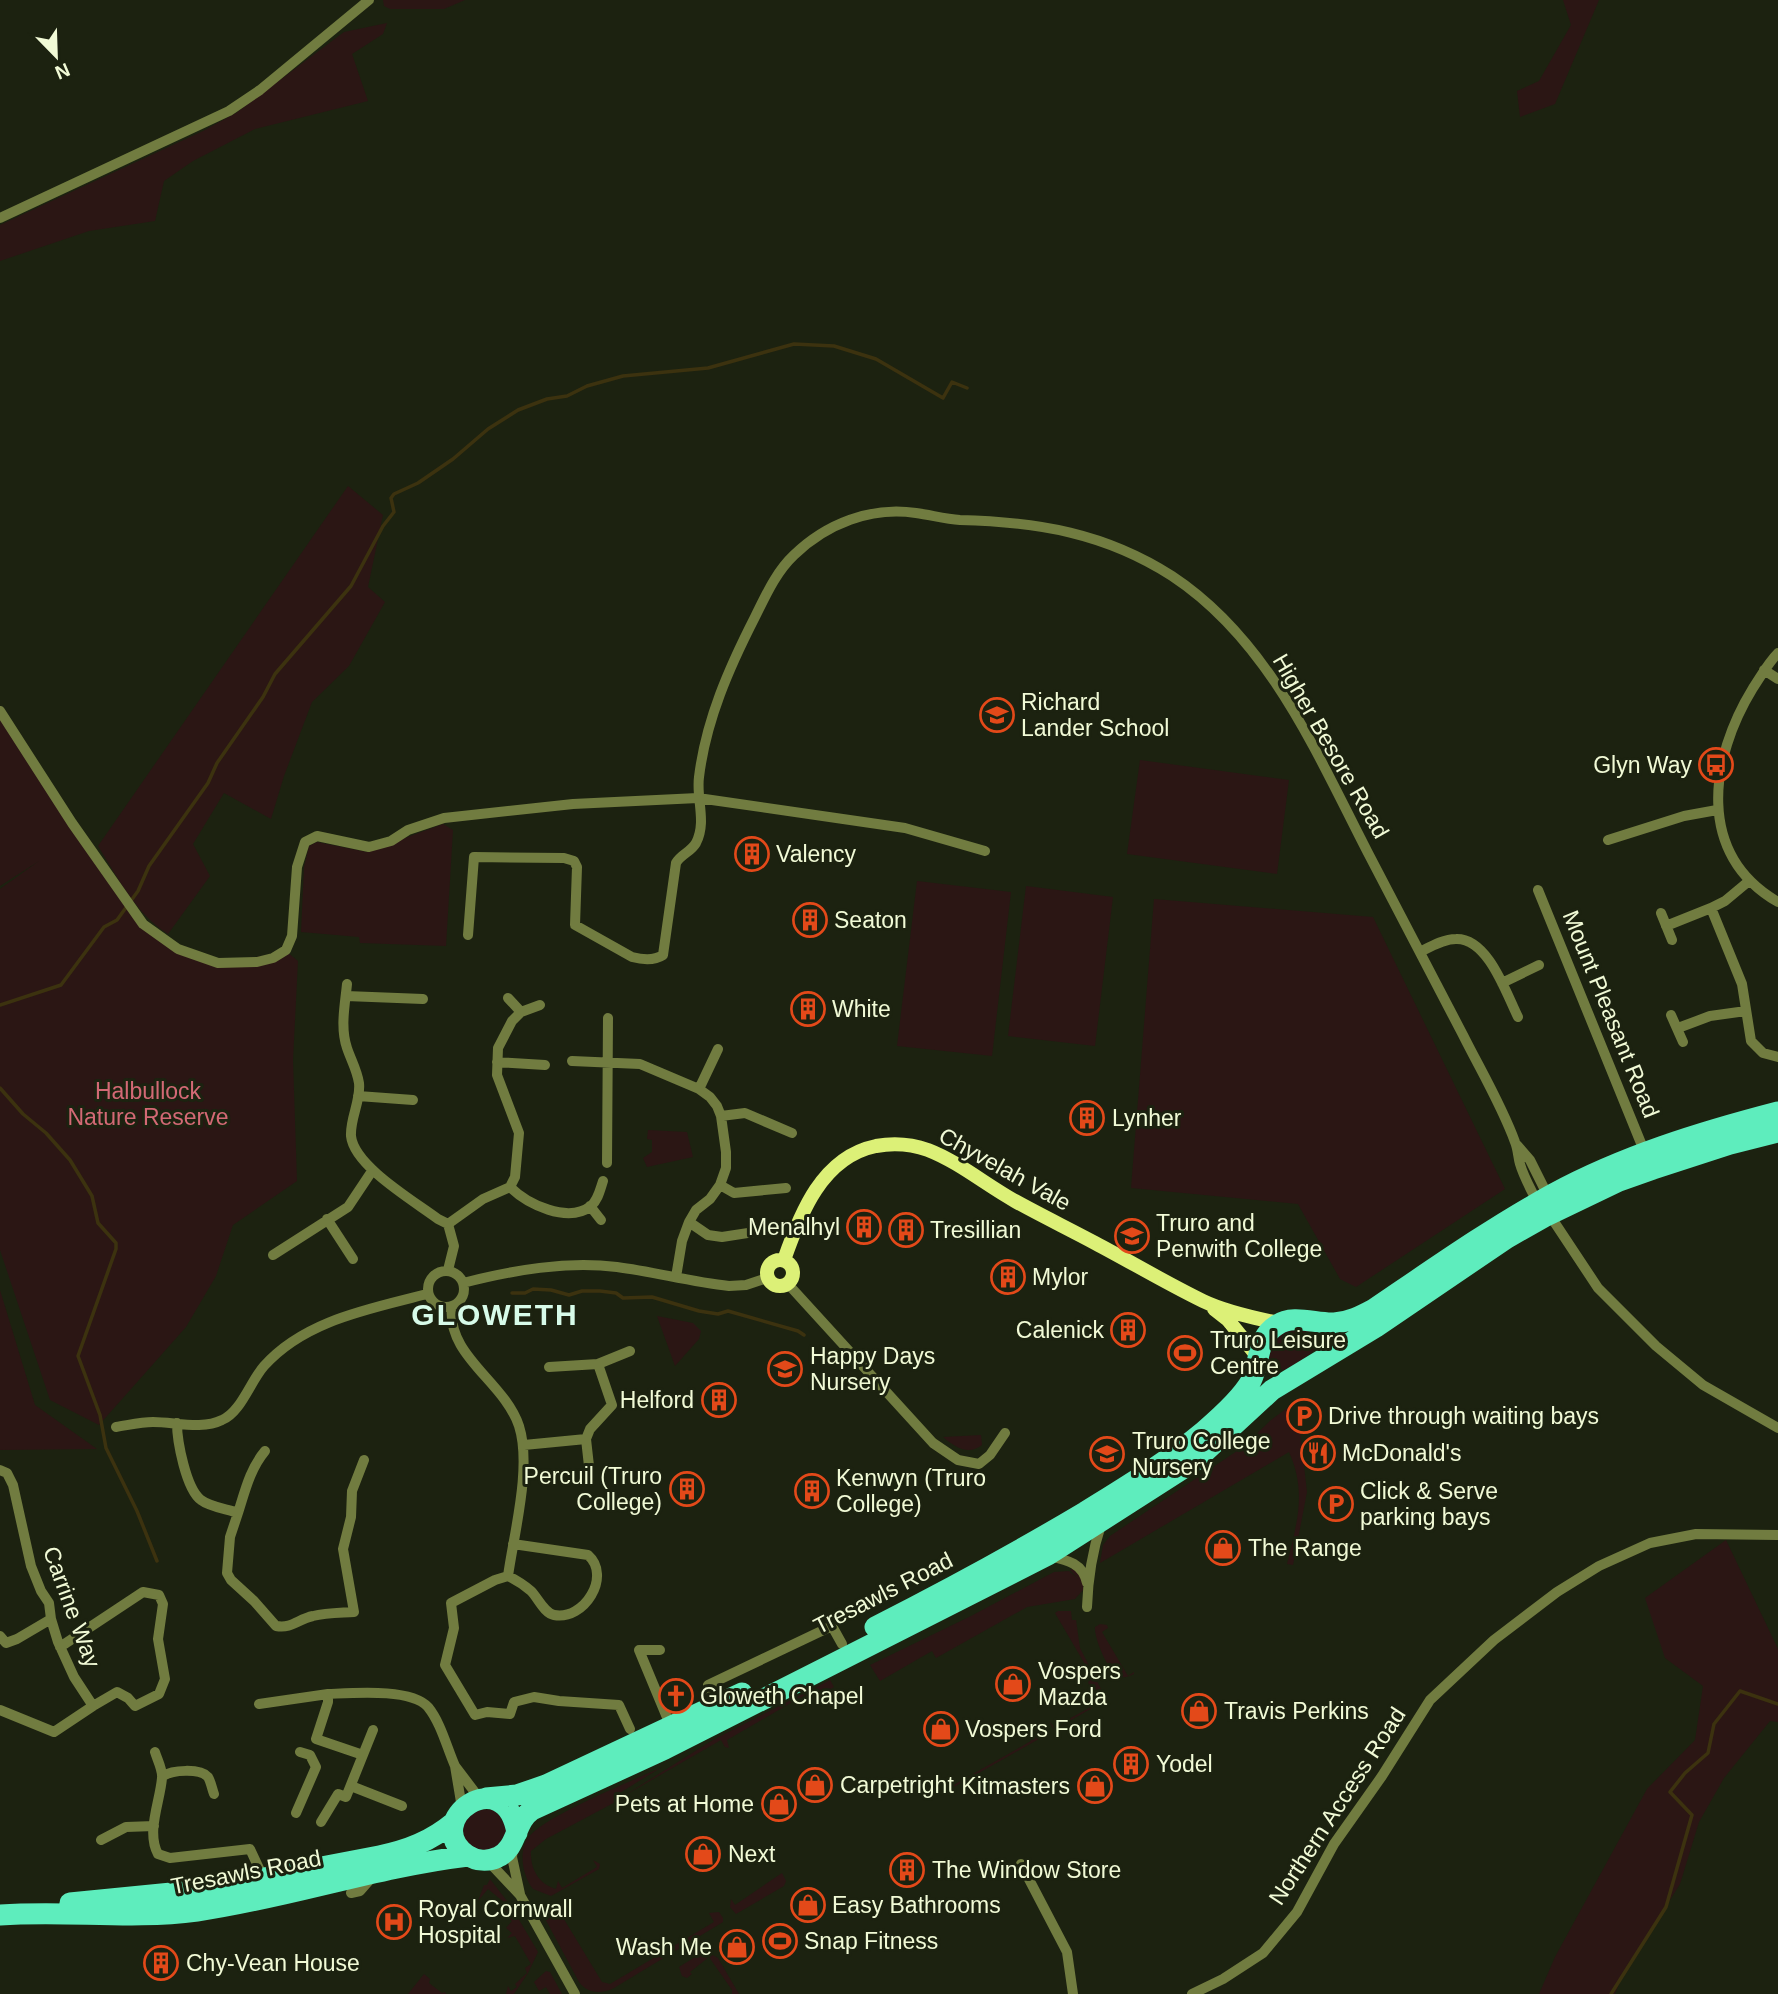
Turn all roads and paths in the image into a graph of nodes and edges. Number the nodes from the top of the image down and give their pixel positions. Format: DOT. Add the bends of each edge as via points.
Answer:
graph roads {
  1 [pos="369,0"];
  2 [pos="0,218"];
  3 [pos="1778,653"];
  4 [pos="1764,670"];
  5 [pos="1778,679"];
  6 [pos="0,712"];
  7 [pos="698,798"];
  8 [pos="1717,810"];
  9 [pos="1628,820"];
  10 [pos="1632,833"];
  11 [pos="1608,840"];
  12 [pos="985,851"];
  13 [pos="1749,881"];
  14 [pos="1538,890"];
  15 [pos="1778,902"];
  16 [pos="1711,908"];
  17 [pos="1661,914"];
  18 [pos="1666,926"];
  19 [pos="468,935"];
  20 [pos="1672,940"];
  21 [pos="1420,952"];
  22 [pos="1539,964"];
  23 [pos="1502,983"];
  24 [pos="347,984"];
  25 [pos="346,996"];
  26 [pos="508,998"];
  27 [pos="423,999"];
  28 [pos="540,1005"];
  29 [pos="1746,1011"];
  30 [pos="521,1012"];
  31 [pos="1671,1015"];
  32 [pos="1518,1017"];
  33 [pos="608,1018"];
  34 [pos="1678,1028"];
  35 [pos="1683,1042"];
  36 [pos="718,1049"];
  37 [pos="1778,1057"];
  38 [pos="572,1061"];
  39 [pos="609,1061"];
  40 [pos="497,1062"];
  41 [pos="545,1065"];
  42 [pos="699,1089"];
  43 [pos="358,1096"];
  44 [pos="413,1100"];
  45 [pos="1778,1104"];
  46 [pos="1778,1112"];
  47 [pos="721,1116"];
  48 [pos="1733,1124"];
  49 [pos="1778,1132"];
  50 [pos="792,1133"];
  51 [pos="1645,1153"];
  52 [pos="620,1159"];
  53 [pos="372,1171"];
  54 [pos="603,1181"];
  55 [pos="720,1185"];
  56 [pos="510,1187"];
  57 [pos="786,1188"];
  58 [pos="590,1206"];
  59 [pos="1547,1209"];
  60 [pos="327,1219"];
  61 [pos="601,1220"];
  62 [pos="689,1222"];
  63 [pos="449,1224"];
  64 [pos="766,1230"];
  65 [pos="273,1255"];
  66 [pos="353,1259"];
  67 [pos="783,1260"];
  68 [pos="448,1270"];
  69 [pos="676,1277"];
  70 [pos="767,1278"];
  71 [pos="463,1283"];
  72 [pos="788,1284"];
  73 [pos="427,1294"];
  74 [pos="1206,1302"];
  75 [pos="452,1306"];
  76 [pos="1301,1321"];
  77 [pos="1279,1323"];
  78 [pos="630,1351"];
  79 [pos="1258,1358"];
  80 [pos="1321,1359"];
  81 [pos="598,1364"];
  82 [pos="549,1367"];
  83 [pos="1286,1380"];
  84 [pos="177,1423"];
  85 [pos="116,1427"];
  86 [pos="1778,1428"];
  87 [pos="1005,1433"];
  88 [pos="586,1439"];
  89 [pos="524,1445"];
  90 [pos="265,1451"];
  91 [pos="364,1460"];
  92 [pos="0,1470"];
  93 [pos="590,1475"];
  94 [pos="238,1513"];
  95 [pos="1102,1523"];
  96 [pos="1778,1535"];
  97 [pos="513,1544"];
  98 [pos="1048,1556"];
  99 [pos="508,1576"];
  100 [pos="1088,1585"];
  101 [pos="1087,1607"];
  102 [pos="354,1612"];
  103 [pos="51,1619"];
  104 [pos="844,1620"];
  105 [pos="355,1625"];
  106 [pos="837,1635"];
  107 [pos="0,1636"];
  108 [pos="60,1647"];
  109 [pos="626,1650"];
  110 [pos="639,1650"];
  111 [pos="660,1650"];
  112 [pos="328,1694"];
  113 [pos="625,1694"];
  114 [pos="259,1704"];
  115 [pos="619,1705"];
  116 [pos="93,1706"];
  117 [pos="0,1710"];
  118 [pos="671,1727"];
  119 [pos="630,1729"];
  120 [pos="373,1730"];
  121 [pos="316,1739"];
  122 [pos="155,1752"];
  123 [pos="363,1755"];
  124 [pos="455,1766"];
  125 [pos="163,1776"];
  126 [pos="351,1786"];
  127 [pos="214,1794"];
  128 [pos="402,1806"];
  129 [pos="470,1807"];
  130 [pos="296,1813"];
  131 [pos="321,1822"];
  132 [pos="154,1826"];
  133 [pos="515,1837"];
  134 [pos="101,1840"];
  135 [pos="478,1858"];
  136 [pos="1021,1864"];
  137 [pos="376,1872"];
  138 [pos="264,1879"];
  139 [pos="351,1893"];
  140 [pos="520,1895"];
  141 [pos="1,1910"];
  142 [pos="30,1913"];
  143 [pos="575,1994"];
  144 [pos="1073,1994"];
  145 [pos="1192,1994"];
  1 -- 2 [label="street" via="229,111"];
  3 -- 4 [label="street"];
  4 -- 5 [label="street"];
  4 -- 8 [label="street" via="1729,738 1717,782"];
  6 -- 7 [label="street" via="150,931 178,949 218,963 257,962 286,950 292,936 297,867 305,842 317,836 369,846 444,818 573,804"];
  7 -- 12 [label="street" via="905,828"];
  7 -- 19 [label="street, Higher Besore Road" via="702,814 698,840 676,863 663,955 658,958 632,957 575,925 577,867 564,858 474,857"];
  7 -- 21 [label="street, Higher Besore Road" via="703,753 737,651 778,574 810,541 856,518 891,512 1052,528 1110,544 1156,566 1198,596 1242,638 1297,719"];
  8 -- 10 [label="street"];
  8 -- 13 [label="street" via="1734,860"];
  9 -- 10 [label="street"];
  10 -- 11 [label="street"];
  13 -- 15 [label="street"];
  13 -- 16 [label="street"];
  14 -- 51 [label="street, Mount Pleasant Road"];
  16 -- 18 [label="street"];
  16 -- 29 [label="street" via="1742,984"];
  17 -- 18 [label="street"];
  18 -- 20 [label="street"];
  21 -- 23 [label="street" via="1448,940 1471,942 1483,951"];
  21 -- 59 [label="street, Higher Besore Road" via="1516,1143 1520,1166"];
  22 -- 23 [label="street"];
  23 -- 32 [label="street"];
  24 -- 25 [label="street"];
  25 -- 27 [label="street"];
  25 -- 43 [label="street" via="343,1028 356,1070"];
  26 -- 30 [label="street"];
  28 -- 30 [label="street"];
  29 -- 34 [label="street" via="1710,1016"];
  29 -- 37 [label="street" via="1751,1041 1763,1053"];
  30 -- 40 [label="street" via="502,1036"];
  31 -- 34 [label="street"];
  33 -- 39 [label="street"];
  34 -- 35 [label="street"];
  36 -- 42 [label="street"];
  38 -- 39 [label="street"];
  39 -- 42 [label="street" via="640,1064"];
  39 -- 52 [label="street" via="607,1159"];
  40 -- 41 [label="street"];
  40 -- 56 [label="street" via="500,1089 519,1133 518,1162"];
  42 -- 47 [label="street"];
  43 -- 44 [label="street"];
  43 -- 53 [label="street" via="351,1138 360,1159"];
  45 -- 48 [label="highway"];
  46 -- 48 [label="highway"];
  47 -- 50 [label="street" via="745,1113"];
  47 -- 55 [label="street" via="726,1168"];
  48 -- 51 [label="highway"];
  49 -- 59 [label="highway" via="1670,1163"];
  51 -- 59 [label="highway"];
  53 -- 60 [label="street" via="348,1206"];
  53 -- 63 [label="street"];
  54 -- 58 [label="street"];
  55 -- 57 [label="street" via="734,1193"];
  55 -- 62 [label="street"];
  56 -- 58 [label="street" via="552,1211"];
  56 -- 63 [label="street" via="483,1199"];
  58 -- 61 [label="street"];
  59 -- 76 [label="highway" via="1498,1225 1359,1317 1336,1323"];
  59 -- 80 [label="highway"];
  59 -- 86 [label="street, Higher Besore Road" via="1598,1288 1656,1346 1703,1385"];
  60 -- 65 [label="street"];
  60 -- 66 [label="street"];
  62 -- 64 [label="street" via="708,1235 722,1237"];
  62 -- 69 [label="street"];
  63 -- 68 [label="street" via="454,1246"];
  67 -- 70 [label="street, Chyvelah Vale" via="769,1265"];
  67 -- 72 [label="street" via="793,1273"];
  67 -- 74 [label="street, Chyvelah Vale" via="801,1217 830,1170 873,1147 910,1146 948,1160"];
  68 -- 71 [label="street"];
  68 -- 73 [label="street" via="432,1276"];
  69 -- 70 [label="street" via="729,1286"];
  69 -- 71 [label="street" via="571,1265"];
  70 -- 72 [label="street" via="778,1287"];
  71 -- 75 [label="street" via="463,1294"];
  72 -- 87 [label="street" via="943,1451 978,1465"];
  73 -- 75 [label="street" via="436,1305"];
  73 -- 84 [label="street" via="308,1331 264,1367 224,1420"];
  74 -- 77 [label="street, Chyvelah Vale"];
  74 -- 79 [label="street, Chyvelah Vale" via="1228,1320"];
  75 -- 89 [label="street" via="462,1349 507,1399"];
  76 -- 77 [label="highway"];
  76 -- 80 [label="highway" via="1320,1335"];
  77 -- 79 [label="highway" via="1265,1335"];
  78 -- 81 [label="street"];
  79 -- 83 [label="highway"];
  79 -- 106 [label="highway, Tresawls Road" via="1250,1382 1225,1411 1150,1471 992,1566"];
  80 -- 83 [label="highway"];
  81 -- 82 [label="street"];
  81 -- 88 [label="street" via="612,1405"];
  83 -- 95 [label="highway, Tresawls Road" via="1264,1395 1205,1454"];
  84 -- 85 [label="street"];
  84 -- 94 [label="street" via="178,1448 195,1493 202,1501"];
  88 -- 89 [label="street"];
  88 -- 93 [label="street"];
  89 -- 97 [label="street"];
  90 -- 94 [label="street" via="250,1475"];
  91 -- 102 [label="street" via="352,1491 343,1549"];
  92 -- 103 [label="street, Carrine Way" via="13,1485 31,1566 49,1603"];
  94 -- 102 [label="street" via="230,1537 227,1573 276,1626 291,1627 315,1615"];
  95 -- 98 [label="highway, Tresawls Road"];
  95 -- 100 [label="street"];
  96 -- 145 [label="street, Northern Access Road" via="1696,1534 1650,1543 1557,1592 1494,1640 1430,1700 1334,1844 1297,1912 1263,1953"];
  97 -- 99 [label="street"];
  97 -- 99 [label="street" via="588,1555 598,1570 598,1582 582,1606 557,1616"];
  98 -- 100 [label="street" via="1076,1564"];
  98 -- 133 [label="highway, Tresawls Road" via="664,1749 531,1810"];
  99 -- 115 [label="street" via="451,1603 454,1629 445,1665 475,1715 510,1714 514,1702 534,1697"];
  100 -- 101 [label="street"];
  102 -- 105 [label="street"];
  103 -- 107 [label="street" via="6,1643"];
  103 -- 108 [label="street, Carrine Way"];
  104 -- 106 [label="street"];
  106 -- 118 [label="highway, Tresawls Road"];
  108 -- 116 [label="street, Carrine Way"];
  108 -- 116 [label="street, Carrine Way" via="143,1592 159,1595 163,1604 158,1639 165,1679 159,1694 135,1706 117,1692"];
  109 -- 110 [label="street"];
  110 -- 111 [label="street"];
  110 -- 118 [label="street"];
  112 -- 114 [label="street"];
  112 -- 121 [label="street"];
  112 -- 124 [label="street" via="415,1698 435,1718"];
  113 -- 115 [label="street"];
  115 -- 119 [label="street"];
  116 -- 117 [label="street" via="54,1732"];
  118 -- 129 [label="highway, Tresawls Road" via="546,1785"];
  120 -- 123 [label="street"];
  121 -- 123 [label="street"];
  121 -- 130 [label="street" via="305,1754 316,1767"];
  122 -- 125 [label="street"];
  123 -- 126 [label="street"];
  124 -- 129 [label="street"];
  124 -- 129 [label="street"];
  125 -- 127 [label="street" via="202,1772"];
  125 -- 132 [label="street"];
  126 -- 128 [label="street"];
  126 -- 131 [label="street" via="346,1797 338,1794"];
  129 -- 133 [label="highway" via="494,1800 510,1812"];
  129 -- 135 [label="highway" via="456,1843"];
  129 -- 138 [label="highway, Tresawls Road" via="441,1833 406,1850"];
  132 -- 134 [label="street" via="126,1827"];
  132 -- 138 [label="street" via="153,1845 158,1854 170,1858 250,1849"];
  133 -- 135 [label="highway, Tresawls Road" via="500,1857"];
  133 -- 140 [label="street" via="512,1857"];
  135 -- 137 [label="highway, Tresawls Road" via="430,1861"];
  135 -- 140 [label="street"];
  136 -- 144 [label="street" via="1068,1952"];
  137 -- 139 [label="street" via="360,1891"];
  137 -- 142 [label="highway, Tresawls Road" via="196,1911 119,1916"];
  138 -- 142 [label="highway, Tresawls Road" via="65,1903"];
  140 -- 143 [label="street"];
  141 -- 142 [label="highway, Tresawls Road"];
}
